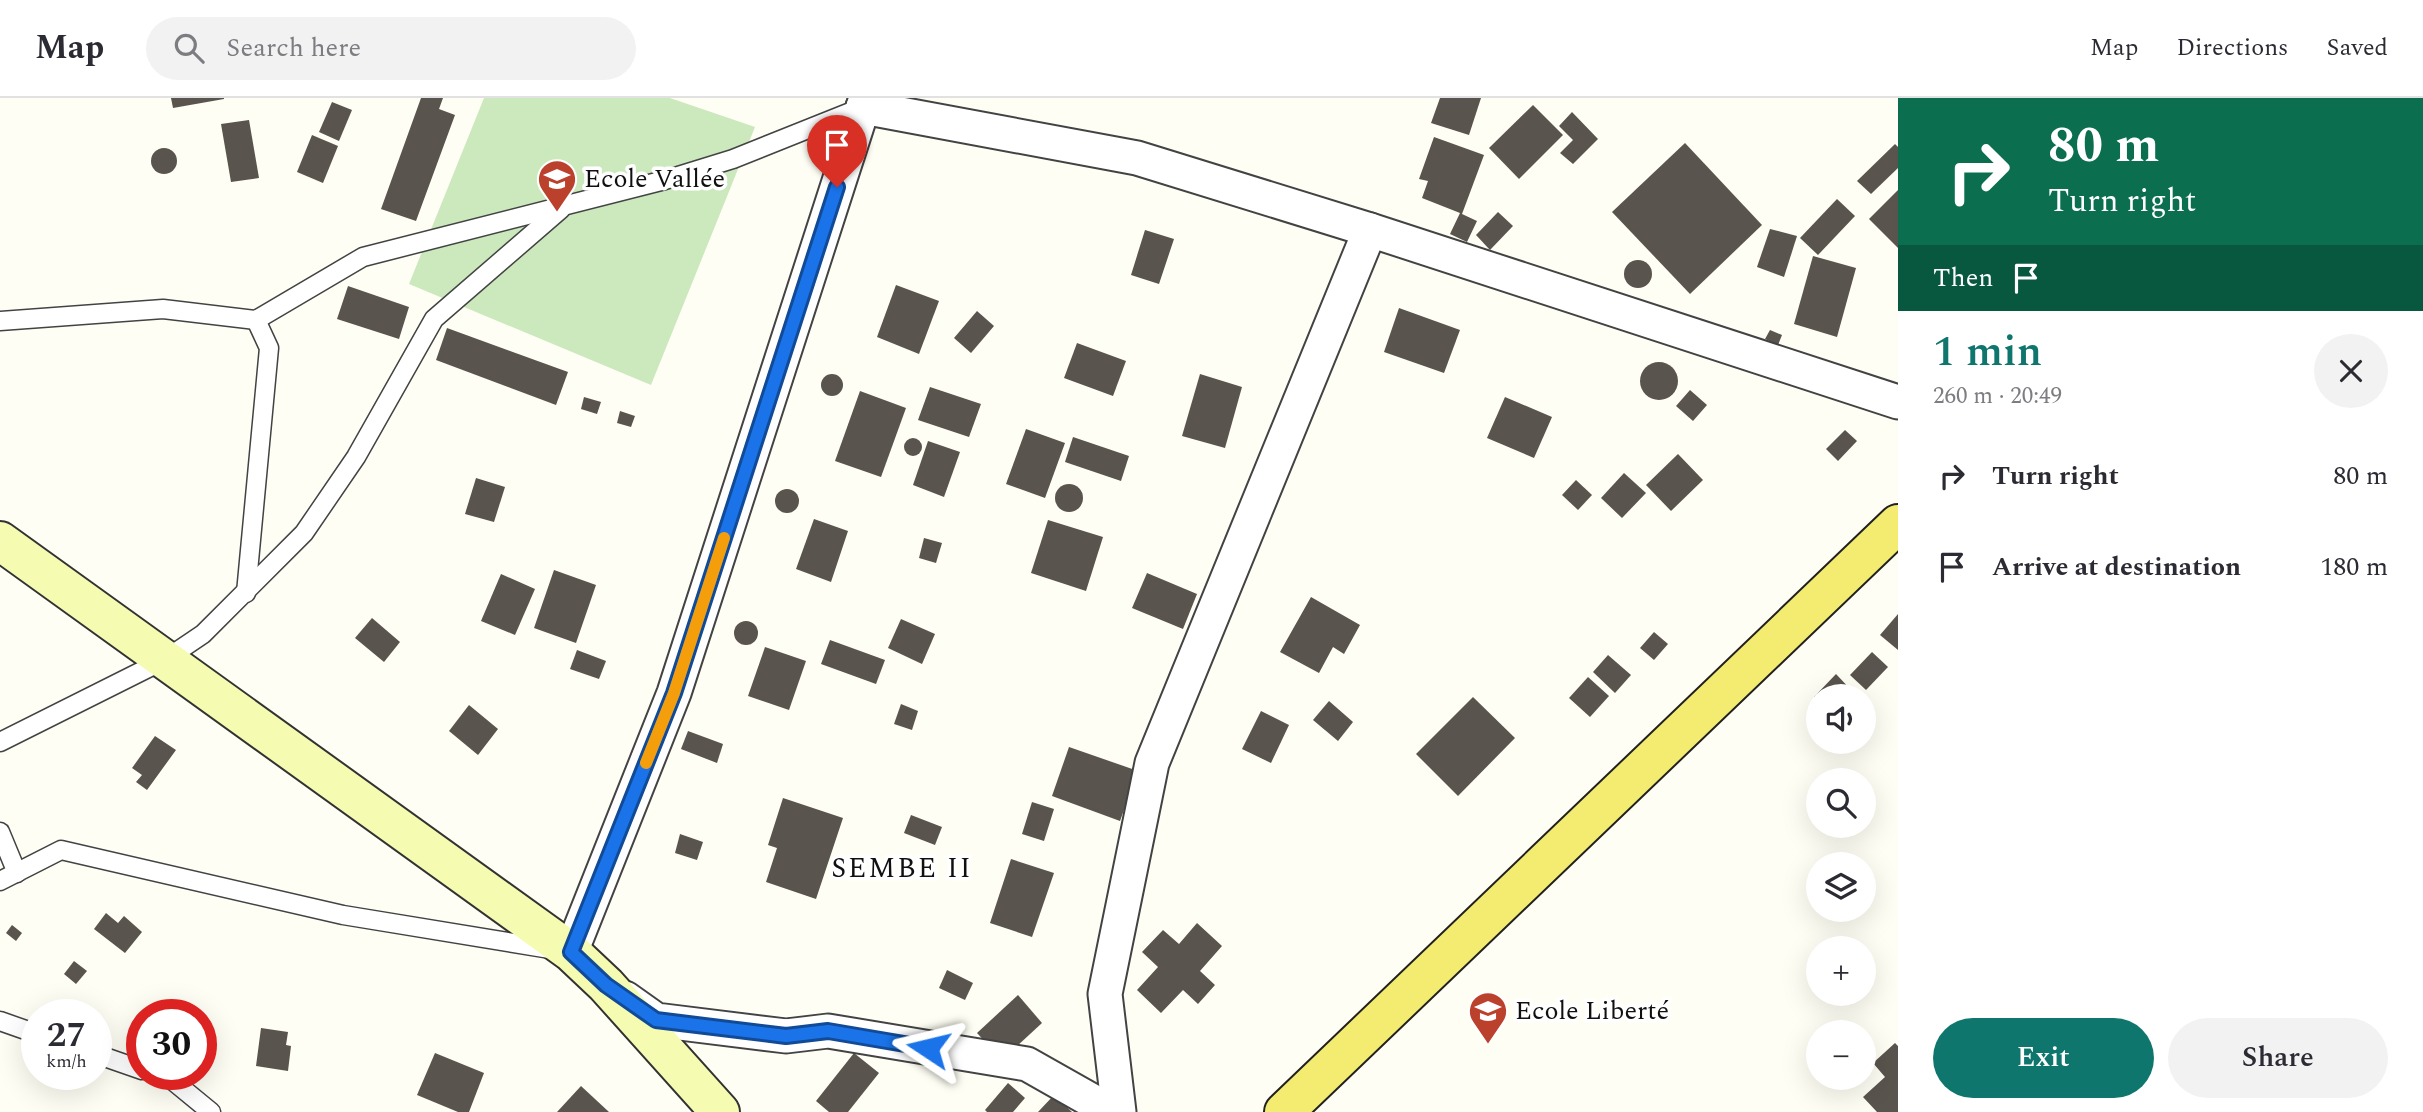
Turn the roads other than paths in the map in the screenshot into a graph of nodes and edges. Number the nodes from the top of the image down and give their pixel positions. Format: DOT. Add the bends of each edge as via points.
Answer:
graph roads {
  1 [pos="864,102"];
  2 [pos="565,206"];
  3 [pos="1370,230"];
  4 [pos="256,320"];
  5 [pos="0,321"];
  6 [pos="1898,402"];
  7 [pos="1898,524"];
  8 [pos="0,541"];
  9 [pos="246,593"];
  10 [pos="166,659"];
  11 [pos="0,742"];
  12 [pos="0,832"];
  13 [pos="17,873"];
  14 [pos="0,881"];
  15 [pos="571,952"];
  16 [pos="606,985"];
  17 [pos="0,1021"];
  18 [pos="21,1028"];
  19 [pos="184,1090"];
  20 [pos="211,1112"];
  21 [pos="720,1112"];
  22 [pos="1112,1112"];
  23 [pos="1119,1112"];
  24 [pos="1284,1112"];
  1 -- 2 [label="lane" via="733,159"];
  1 -- 3 [label="street" via="1137,158"];
  1 -- 15 [label="street" via="674,693"];
  2 -- 4 [label="lane" via="363,257"];
  2 -- 9 [label="lane" via="434,319 356,457 304,533"];
  3 -- 6 [label="street"];
  3 -- 23 [label="street" via="1152,763 1105,994"];
  4 -- 5 [label="lane" via="163,309"];
  4 -- 9 [label="lane" via="270,348"];
  7 -- 24 [label="main road"];
  8 -- 10 [label="main road"];
  9 -- 10 [label="lane" via="203,634"];
  10 -- 11 [label="lane"];
  10 -- 15 [label="main road"];
  12 -- 13 [label="lane"];
  13 -- 14 [label="lane"];
  13 -- 15 [label="lane" via="61,850 343,915"];
  15 -- 16 [label="main road"];
  16 -- 21 [label="main road"];
  16 -- 22 [label="street" via="656,1020 786,1036 828,1031 1027,1064"];
  17 -- 18 [label="lane"];
  19 -- 20 [label="lane"];
}
